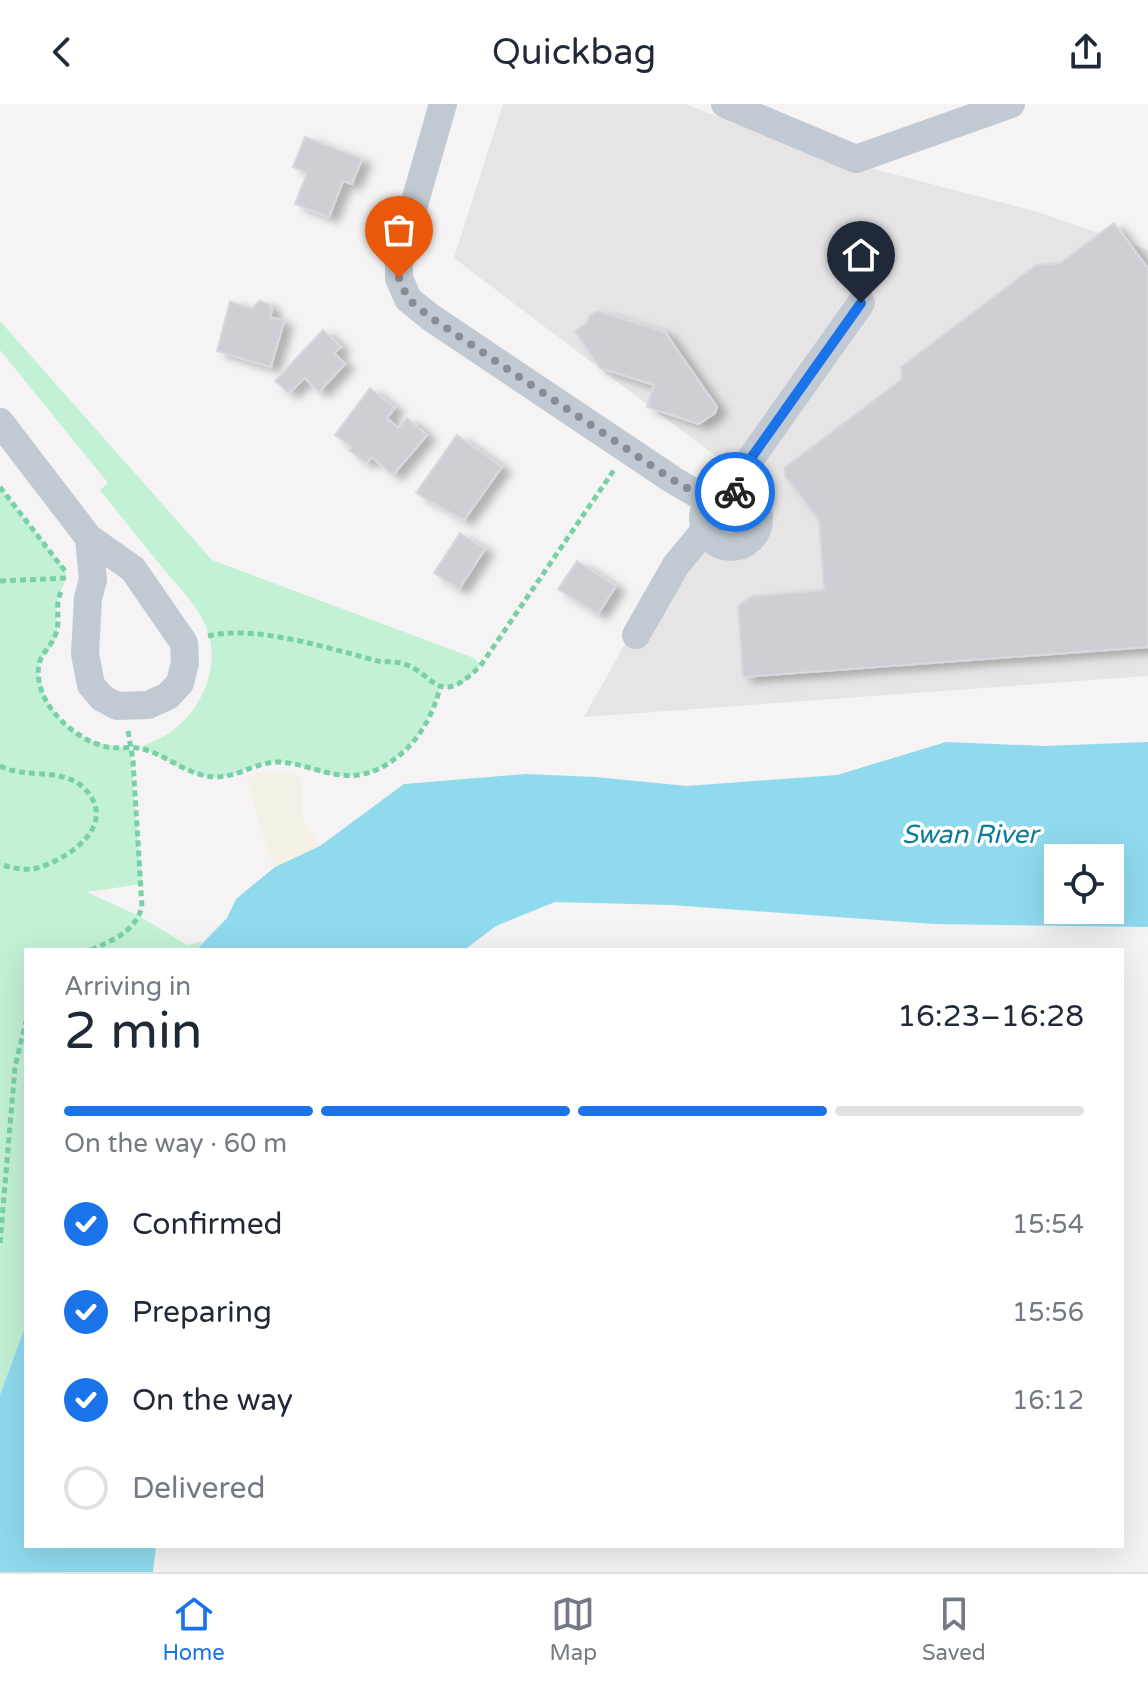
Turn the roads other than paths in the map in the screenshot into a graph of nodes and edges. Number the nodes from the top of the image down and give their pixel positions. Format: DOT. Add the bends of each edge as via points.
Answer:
graph roads {
  1 [pos="443,104"];
  2 [pos="725,104"];
  3 [pos="1011,104"];
  4 [pos="861,303"];
  5 [pos="0,422"];
  6 [pos="737,492"];
  7 [pos="709,501"];
  8 [pos="705,530"];
  9 [pos="89,538"];
  10 [pos="636,635"];
  1 -- 7 [label="street" via="399,257 399,278 408,299 493,361"];
  2 -- 3 [label="street" via="856,159"];
  4 -- 6 [label="street" via="749,461"];
  5 -- 9 [label="street"];
  6 -- 7 [label="street"];
  6 -- 8 [label="street" via="757,510 753,536 728,547 710,539"];
  7 -- 8 [label="street" via="702,520"];
  8 -- 10 [label="street" via="676,565"];
  9 -- 9 [label="street" via="133,569 184,643 180,683 148,705 117,706 91,685 86,670 93,580"];
}
